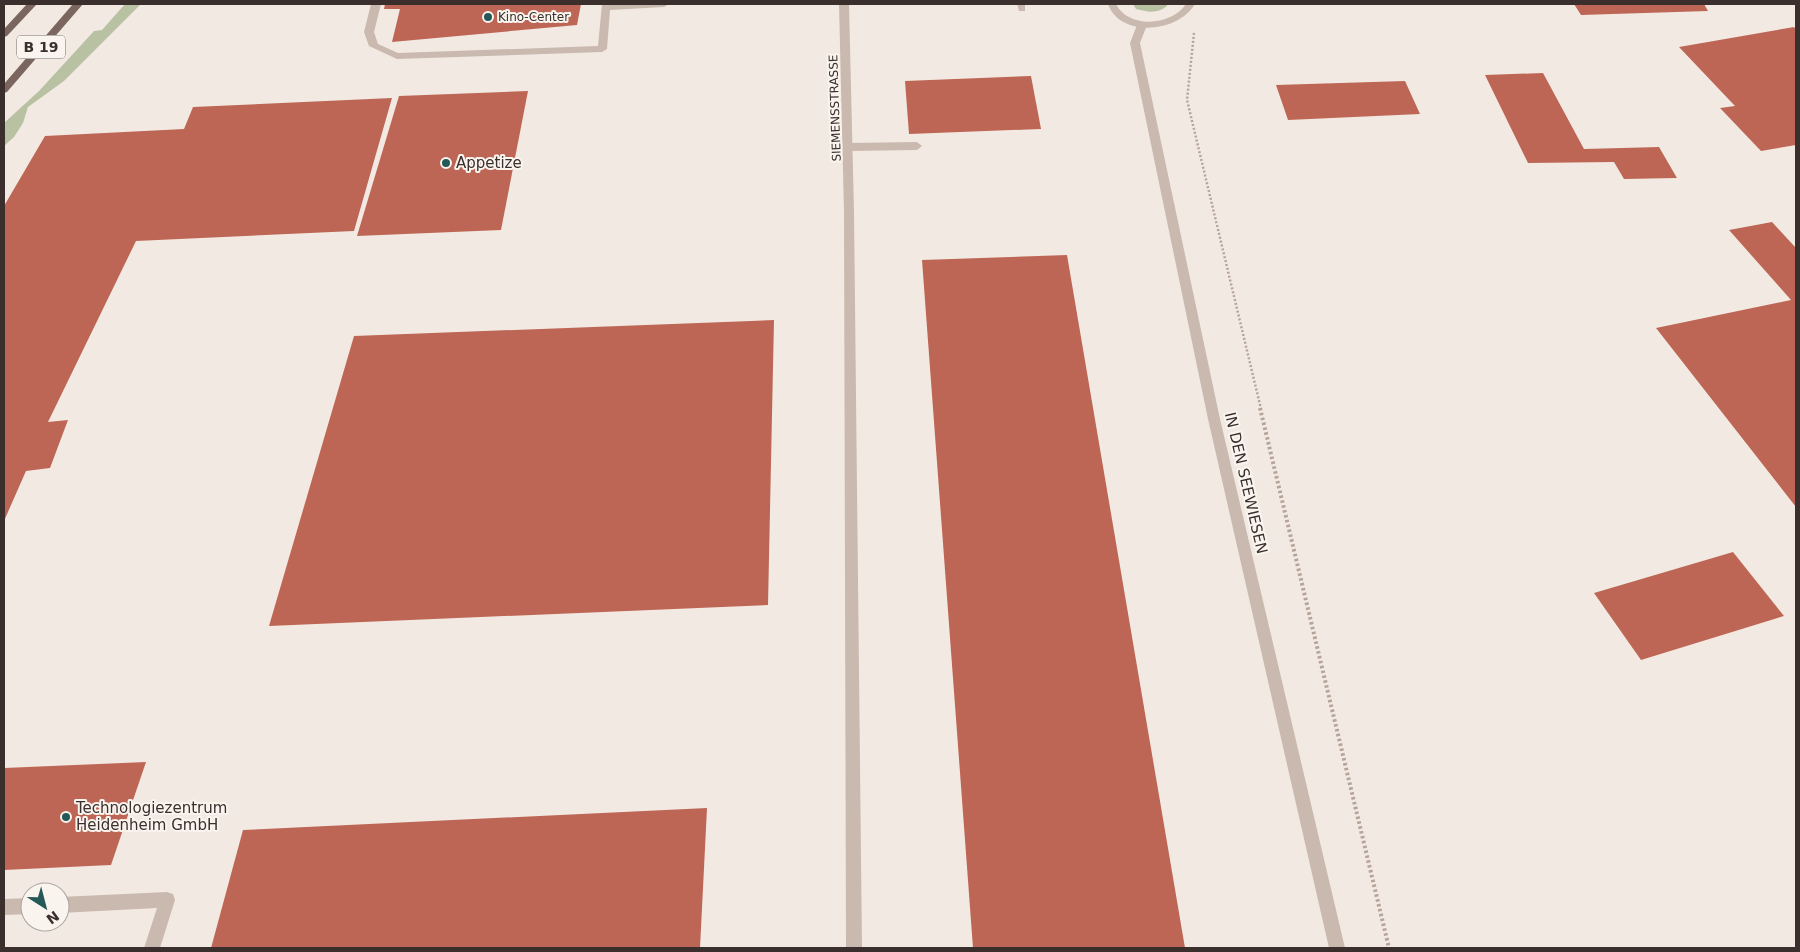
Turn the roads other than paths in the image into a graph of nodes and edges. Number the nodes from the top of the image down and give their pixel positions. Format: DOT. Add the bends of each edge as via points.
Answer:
graph roads {
  1 [pos="32,4"];
  2 [pos="78,4"];
  3 [pos="376,4"];
  4 [pos="664,4"];
  5 [pos="844,4"];
  6 [pos="1112,4"];
  7 [pos="1190,4"];
  8 [pos="606,6"];
  9 [pos="1142,24"];
  10 [pos="4,34"];
  11 [pos="4,90"];
  12 [pos="917,146"];
  13 [pos="849,148"];
  14 [pos="70,905"];
  15 [pos="20,906"];
  16 [pos="4,907"];
  17 [pos="152,948"];
  18 [pos="854,948"];
  19 [pos="1337,948"];
  1 -- 10 [label="main road, B 19"];
  2 -- 11 [label="main road, B 19"];
  3 -- 8 [label="street" via="369,32 374,46 397,56 602,49"];
  4 -- 8 [label="street"];
  5 -- 13 [label="street, SIEMENSSTRASSE"];
  6 -- 9 [label="street" via="1124,20"];
  7 -- 9 [label="street" via="1184,14 1165,24"];
  9 -- 19 [label="street, IN DEN SEEWIESEN" via="1135,43 1214,419"];
  12 -- 13 [label="street"];
  13 -- 18 [label="street, SIEMENSSTRASSE"];
  14 -- 17 [label="street" via="167,900"];
  15 -- 16 [label="street"];
}
